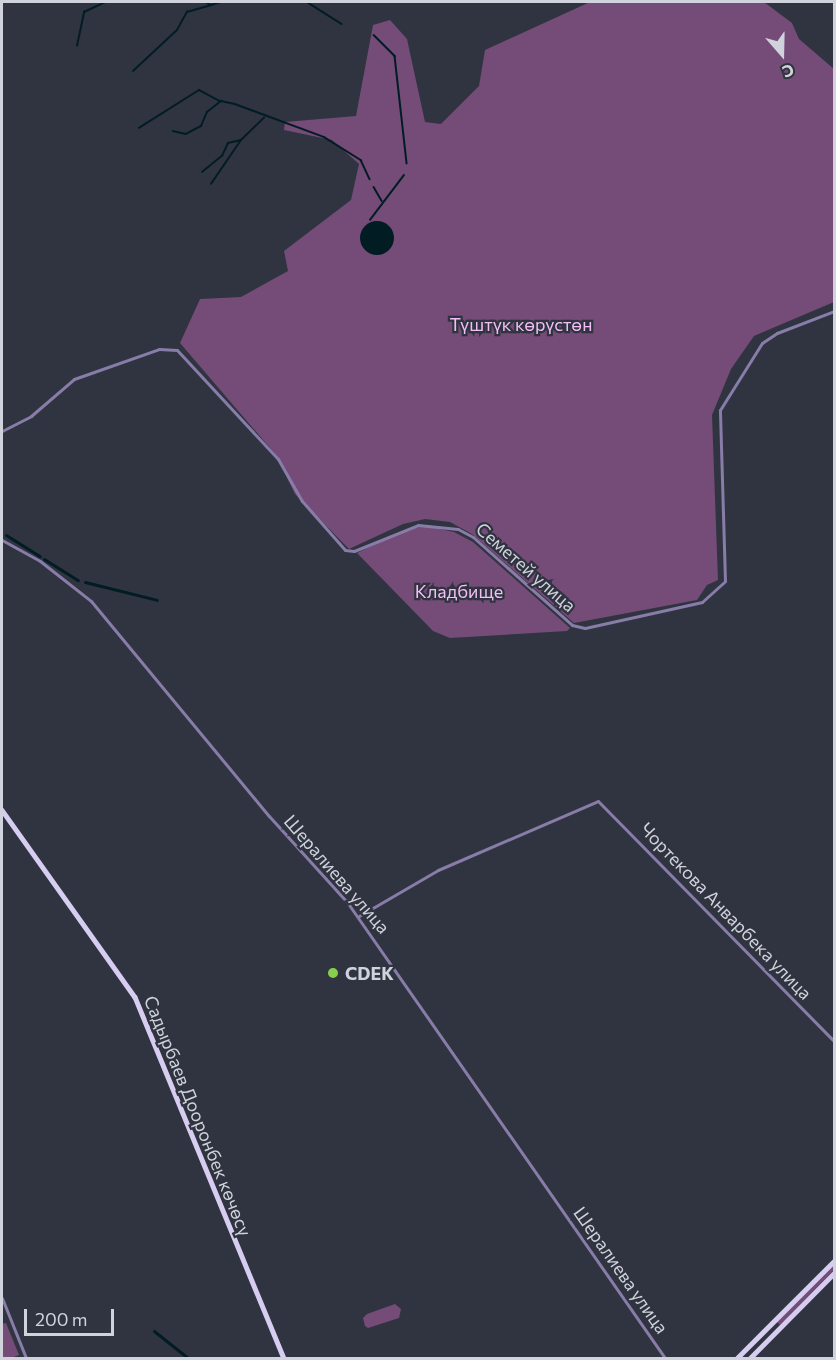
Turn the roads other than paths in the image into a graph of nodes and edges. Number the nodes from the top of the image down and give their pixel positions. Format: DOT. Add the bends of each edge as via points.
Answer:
graph roads {
  1 [pos="834,311"];
  2 [pos="2,431"];
  3 [pos="2,540"];
  4 [pos="2,810"];
  5 [pos="358,917"];
  6 [pos="834,1041"];
  7 [pos="834,1261"];
  8 [pos="834,1273"];
  9 [pos="2,1298"];
  10 [pos="769,1326"];
  11 [pos="773,1335"];
  12 [pos="26,1359"];
  13 [pos="284,1359"];
  14 [pos="665,1359"];
  15 [pos="737,1359"];
  16 [pos="750,1359"];
  1 -- 2 [label="street, Семетей улица" via="777,333 762,343 720,410 725,581 702,602 585,628 572,625 473,537 458,529 418,525 354,551 345,550 302,501 279,459 179,351 159,349 74,380 31,416"];
  3 -- 5 [label="street, Шералиева улица" via="40,561 91,601"];
  4 -- 13 [label="main road, Садырбаев Дооронбек көчөсү" via="114,962 138,1002"];
  5 -- 6 [label="street, Чортекова Анварбека улица" via="438,870 598,801"];
  5 -- 14 [label="street, Шералиева улица"];
  7 -- 10 [label="main road"];
  8 -- 11 [label="main road"];
  9 -- 12 [label="street"];
  10 -- 11 [label="main road"];
  10 -- 15 [label="main road"];
  11 -- 16 [label="main road"];
}
